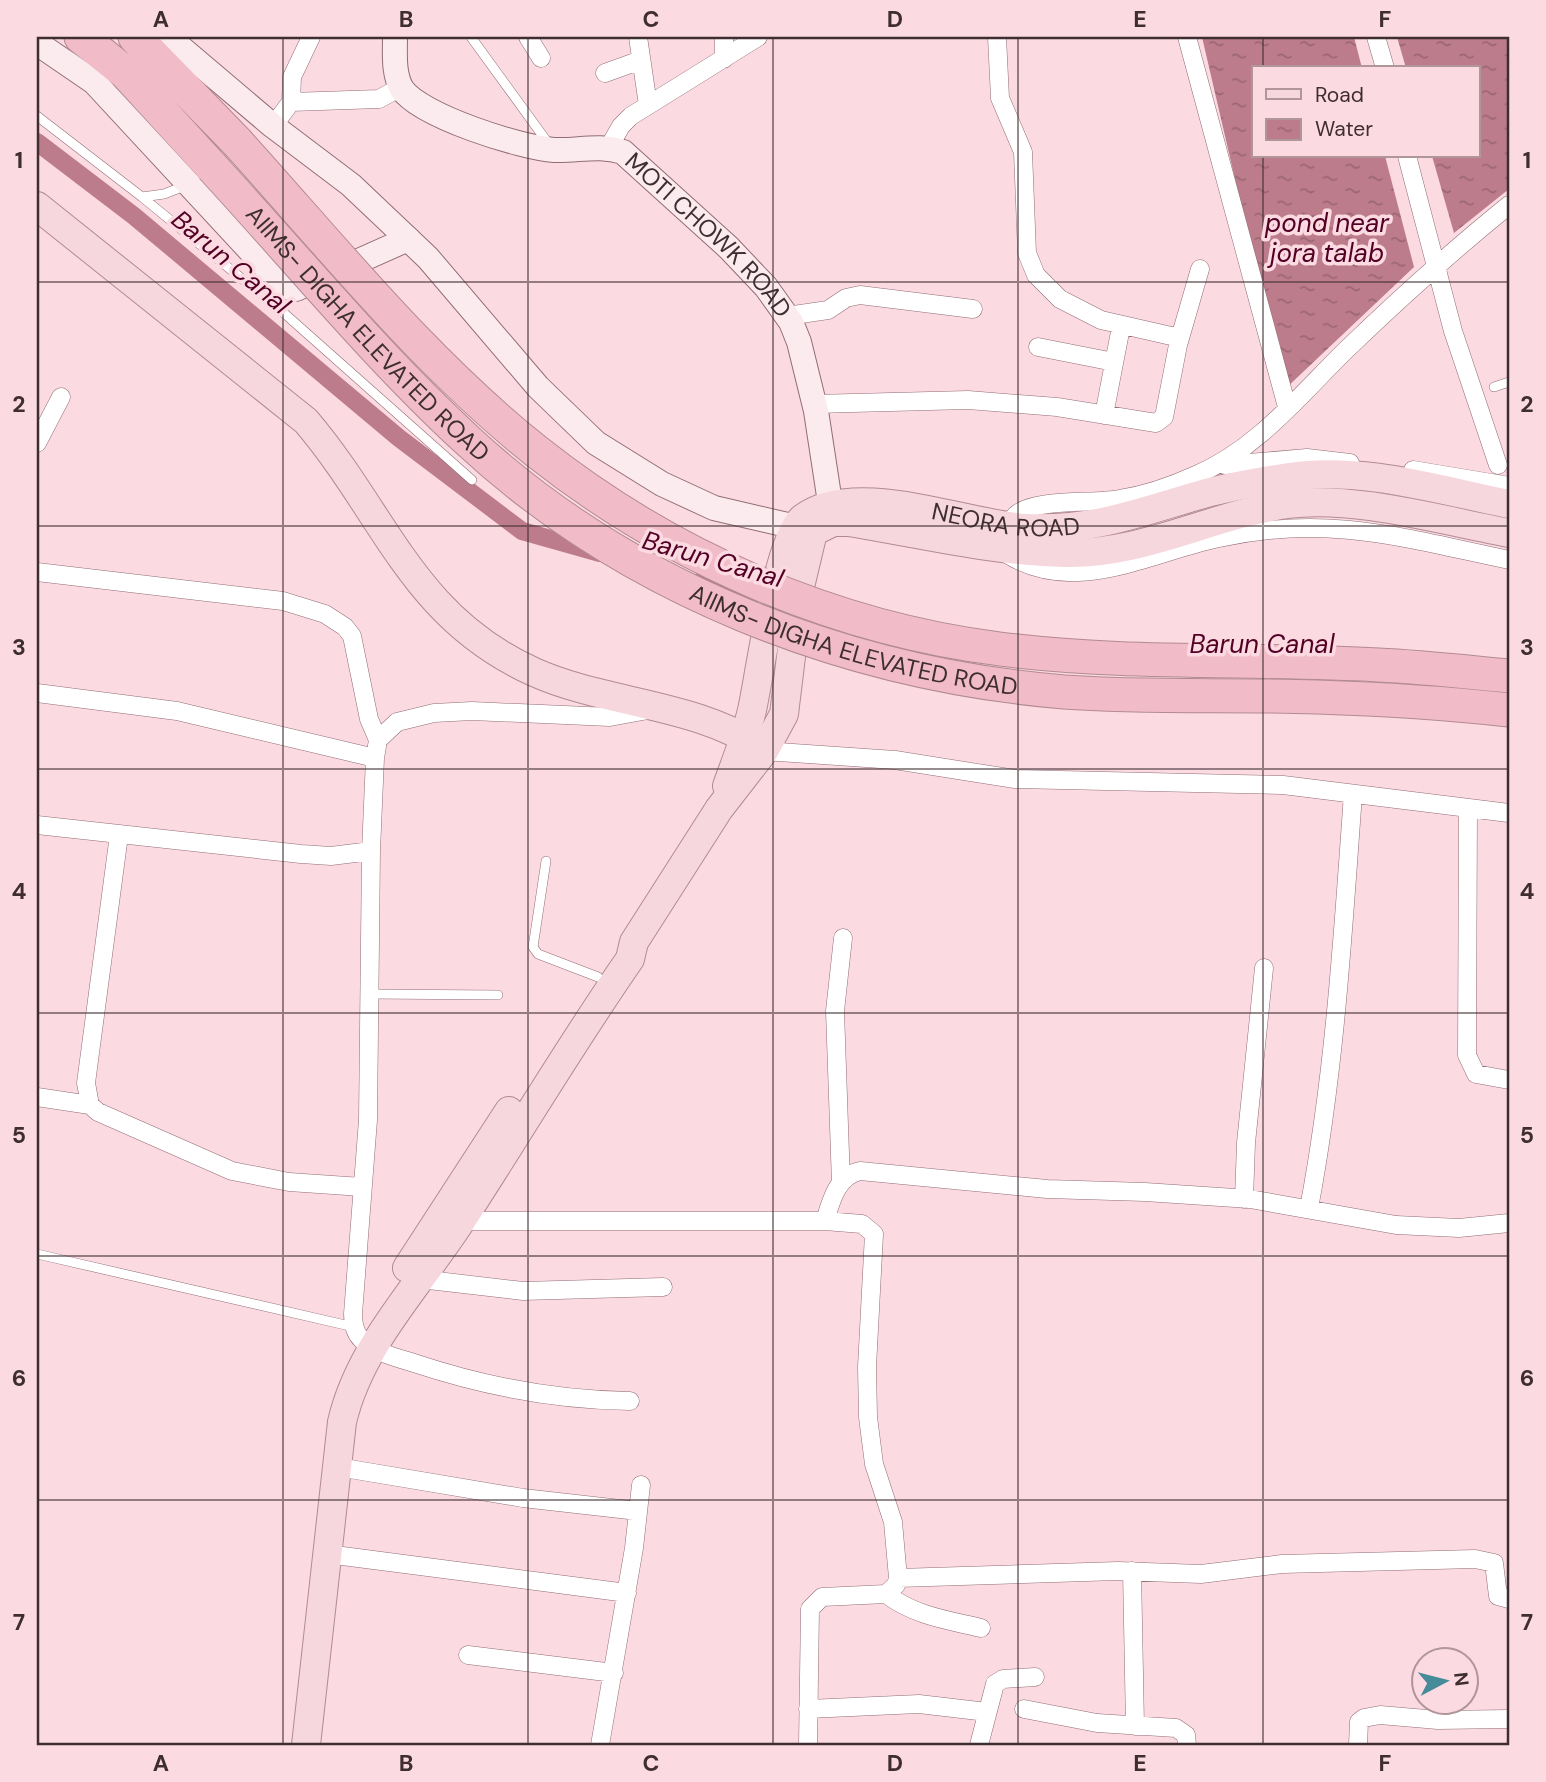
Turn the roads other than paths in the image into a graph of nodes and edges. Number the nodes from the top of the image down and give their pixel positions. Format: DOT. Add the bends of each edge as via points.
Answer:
graph roads {
  1 [pos="81,37"];
  2 [pos="135,37"];
  3 [pos="168,37"];
  4 [pos="311,37"];
  5 [pos="395,37"];
  6 [pos="471,37"];
  7 [pos="528,37"];
  8 [pos="638,37"];
  9 [pos="724,37"];
  10 [pos="758,37"];
  11 [pos="997,37"];
  12 [pos="1186,37"];
  13 [pos="1376,37"];
  14 [pos="37,43"];
  15 [pos="541,58"];
  16 [pos="724,59"];
  17 [pos="641,60"];
  18 [pos="1384,66"];
  19 [pos="605,73"];
  20 [pos="401,87"];
  21 [pos="291,102"];
  22 [pos="648,105"];
  23 [pos="37,116"];
  24 [pos="273,126"];
  25 [pos="609,147"];
  26 [pos="553,149"];
  27 [pos="1407,158"];
  28 [pos="201,176"];
  29 [pos="142,197"];
  30 [pos="37,205"];
  31 [pos="1509,205"];
  32 [pos="408,239"];
  33 [pos="1434,265"];
  34 [pos="1200,269"];
  35 [pos="973,309"];
  36 [pos="786,316"];
  37 [pos="1121,327"];
  38 [pos="1180,338"];
  39 [pos="1038,347"];
  40 [pos="1114,362"];
  41 [pos="1509,382"];
  42 [pos="1493,387"];
  43 [pos="61,397"];
  44 [pos="814,404"];
  45 [pos="1287,407"];
  46 [pos="1104,415"];
  47 [pos="37,443"];
  48 [pos="1498,465"];
  49 [pos="1216,467"];
  50 [pos="472,480"];
  51 [pos="1509,486"];
  52 [pos="1509,505"];
  53 [pos="831,513"];
  54 [pos="796,527"];
  55 [pos="1509,533"];
  56 [pos="1015,537"];
  57 [pos="1509,560"];
  58 [pos="37,572"];
  59 [pos="788,587"];
  60 [pos="1509,676"];
  61 [pos="37,693"];
  62 [pos="658,706"];
  63 [pos="1509,710"];
  64 [pos="753,733"];
  65 [pos="378,740"];
  66 [pos="374,758"];
  67 [pos="1353,794"];
  68 [pos="1468,808"];
  69 [pos="1509,813"];
  70 [pos="37,825"];
  71 [pos="119,835"];
  72 [pos="371,851"];
  73 [pos="547,861"];
  74 [pos="843,938"];
  75 [pos="634,942"];
  76 [pos="1264,968"];
  77 [pos="598,977"];
  78 [pos="370,995"];
  79 [pos="498,995"];
  80 [pos="1509,1080"];
  81 [pos="37,1097"];
  82 [pos="90,1105"];
  83 [pos="841,1184"];
  84 [pos="362,1187"];
  85 [pos="1244,1199"];
  86 [pos="1309,1208"];
  87 [pos="461,1221"];
  88 [pos="825,1221"];
  89 [pos="1509,1223"];
  90 [pos="37,1254"];
  91 [pos="420,1279"];
  92 [pos="663,1287"];
  93 [pos="362,1338"];
  94 [pos="630,1401"];
  95 [pos="338,1467"];
  96 [pos="641,1485"];
  97 [pos="638,1511"];
  98 [pos="327,1554"];
  99 [pos="1132,1571"];
  100 [pos="898,1578"];
  101 [pos="626,1592"];
  102 [pos="886,1594"];
  103 [pos="1509,1599"];
  104 [pos="981,1628"];
  105 [pos="468,1655"];
  106 [pos="614,1673"];
  107 [pos="1035,1677"];
  108 [pos="808,1709"];
  109 [pos="1024,1709"];
  110 [pos="987,1712"];
  111 [pos="1509,1719"];
  112 [pos="1135,1726"];
  113 [pos="292,1745"];
  114 [pos="306,1745"];
  115 [pos="600,1745"];
  116 [pos="808,1745"];
  117 [pos="979,1745"];
  118 [pos="1188,1745"];
  119 [pos="1358,1745"];
  1 -- 28 [label="highway, AIIMS- DIGHA ELEVATED ROAD" via="127,74"];
  2 -- 60 [label="highway, AIIMS- DIGHA ELEVATED ROAD, bridge" via="403,325 535,450 641,523 745,577 888,628 999,649 1067,656 1378,665"];
  3 -- 24 [label="street"];
  4 -- 21 [label="street" via="292,77"];
  5 -- 20 [label="street"];
  6 -- 26 [label="lane"];
  7 -- 15 [label="street"];
  8 -- 17 [label="street"];
  9 -- 16 [label="street"];
  10 -- 16 [label="street"];
  11 -- 37 [label="street" via="1000,98 1023,152 1030,264 1045,287 1060,299"];
  12 -- 45 [label="street"];
  13 -- 18 [label="street"];
  14 -- 28 [label="street" via="94,82"];
  16 -- 22 [label="street"];
  17 -- 19 [label="street"];
  17 -- 22 [label="street"];
  20 -- 21 [label="street" via="379,99"];
  20 -- 26 [label="street, MOTI CHOWK ROAD" via="421,106 445,117 512,142"];
  21 -- 24 [label="street"];
  22 -- 25 [label="street" via="621,126"];
  23 -- 29 [label="lane"];
  24 -- 32 [label="street" via="351,185"];
  25 -- 26 [label="street, MOTI CHOWK ROAD"];
  25 -- 36 [label="street, MOTI CHOWK ROAD" via="634,158 729,248"];
  27 -- 33 [label="street"];
  28 -- 29 [label="lane" via="164,194"];
  28 -- 32 [label="street" via="284,287 296,289"];
  28 -- 63 [label="highway, AIIMS- DIGHA ELEVATED ROAD, bridge" via="467,440 568,519 675,584 734,611 873,660 994,684 1065,692 1352,698"];
  29 -- 50 [label="lane" via="285,314"];
  30 -- 62 [label="main road" via="306,421 421,585 469,633 506,659 537,673"];
  31 -- 33 [label="street"];
  32 -- 54 [label="street" via="538,387 596,443 662,484 714,508"];
  33 -- 45 [label="street"];
  33 -- 48 [label="street"];
  34 -- 38 [label="street"];
  35 -- 36 [label="street" via="860,295 828,310"];
  36 -- 44 [label="street, MOTI CHOWK ROAD" via="799,342"];
  37 -- 38 [label="street"];
  37 -- 40 [label="street"];
  38 -- 46 [label="street" via="1161,421"];
  39 -- 40 [label="street"];
  40 -- 46 [label="street"];
  41 -- 42 [label="lane"];
  43 -- 47 [label="street"];
  44 -- 46 [label="street" via="968,400"];
  44 -- 53 [label="street, MOTI CHOWK ROAD"];
  45 -- 49 [label="street" via="1252,442"];
  49 -- 51 [label="street" via="1307,458"];
  49 -- 56 [label="street" via="1171,486 1121,499 1036,506 1015,515"];
  52 -- 56 [label="main road, NEORA ROAD" via="1393,481 1292,476 1198,495 1134,517"];
  53 -- 54 [label="main road" via="801,519"];
  53 -- 56 [label="main road"];
  53 -- 59 [label="main road" via="813,532"];
  54 -- 59 [label="main road" via="783,556"];
  55 -- 56 [label="main road, NEORA ROAD" via="1335,503 1288,504 1100,551 1064,553"];
  56 -- 57 [label="street" via="1007,554 1022,564 1077,573 1106,570 1217,538 1317,526 1363,530"];
  58 -- 65 [label="street" via="260,597 325,614 352,636 369,719"];
  59 -- 64 [label="main road, bridge"];
  59 -- 64 [label="main road, bridge" via="784,714"];
  61 -- 66 [label="street" via="177,711"];
  62 -- 64 [label="main road"];
  62 -- 65 [label="street" via="610,717 434,713 397,722"];
  64 -- 67 [label="street" via="1015,779 1237,783"];
  64 -- 75 [label="main road" via="719,809"];
  65 -- 66 [label="street"];
  66 -- 72 [label="street"];
  67 -- 68 [label="street"];
  67 -- 86 [label="street" via="1336,1015"];
  68 -- 69 [label="street"];
  68 -- 80 [label="street" via="1467,1055 1476,1074"];
  70 -- 71 [label="street"];
  71 -- 72 [label="street" via="311,854"];
  71 -- 82 [label="street" via="86,1083"];
  72 -- 78 [label="street"];
  73 -- 77 [label="lane" via="533,947 538,954"];
  74 -- 83 [label="street" via="835,1011"];
  75 -- 77 [label="main road" via="618,950"];
  75 -- 87 [label="main road" via="630,959"];
  76 -- 85 [label="street"];
  77 -- 93 [label="main road"];
  78 -- 79 [label="lane"];
  78 -- 84 [label="street"];
  81 -- 82 [label="street"];
  82 -- 84 [label="street" via="232,1171 289,1182"];
  83 -- 85 [label="street" via="850,1173 860,1171 1048,1189"];
  83 -- 88 [label="street"];
  84 -- 93 [label="street"];
  85 -- 86 [label="street"];
  86 -- 89 [label="street" via="1371,1222 1423,1227"];
  87 -- 88 [label="street"];
  87 -- 91 [label="main road"];
  88 -- 100 [label="street" via="862,1224 874,1234 868,1417 874,1464 893,1522"];
  90 -- 93 [label="lane"];
  91 -- 92 [label="street" via="523,1291"];
  91 -- 93 [label="main road"];
  93 -- 94 [label="street" via="438,1371 516,1392"];
  93 -- 95 [label="main road"];
  93 -- 113 [label="main road" via="339,1381 330,1419"];
  95 -- 97 [label="street" via="523,1498"];
  95 -- 98 [label="main road"];
  96 -- 97 [label="street"];
  97 -- 101 [label="street"];
  98 -- 101 [label="street"];
  98 -- 114 [label="main road"];
  99 -- 100 [label="street"];
  99 -- 103 [label="street" via="1201,1574 1282,1564 1490,1559 1496,1568 1495,1591"];
  99 -- 112 [label="street"];
  100 -- 102 [label="street"];
  101 -- 106 [label="street"];
  102 -- 104 [label="street" via="921,1614"];
  102 -- 108 [label="street" via="814,1601 807,1620"];
  105 -- 106 [label="street"];
  106 -- 115 [label="street"];
  107 -- 110 [label="street" via="999,1680"];
  108 -- 110 [label="street" via="919,1704"];
  108 -- 116 [label="street"];
  109 -- 112 [label="street"];
  110 -- 117 [label="street"];
  111 -- 119 [label="street" via="1369,1716 1359,1722"];
  112 -- 118 [label="street" via="1183,1731"];
}
